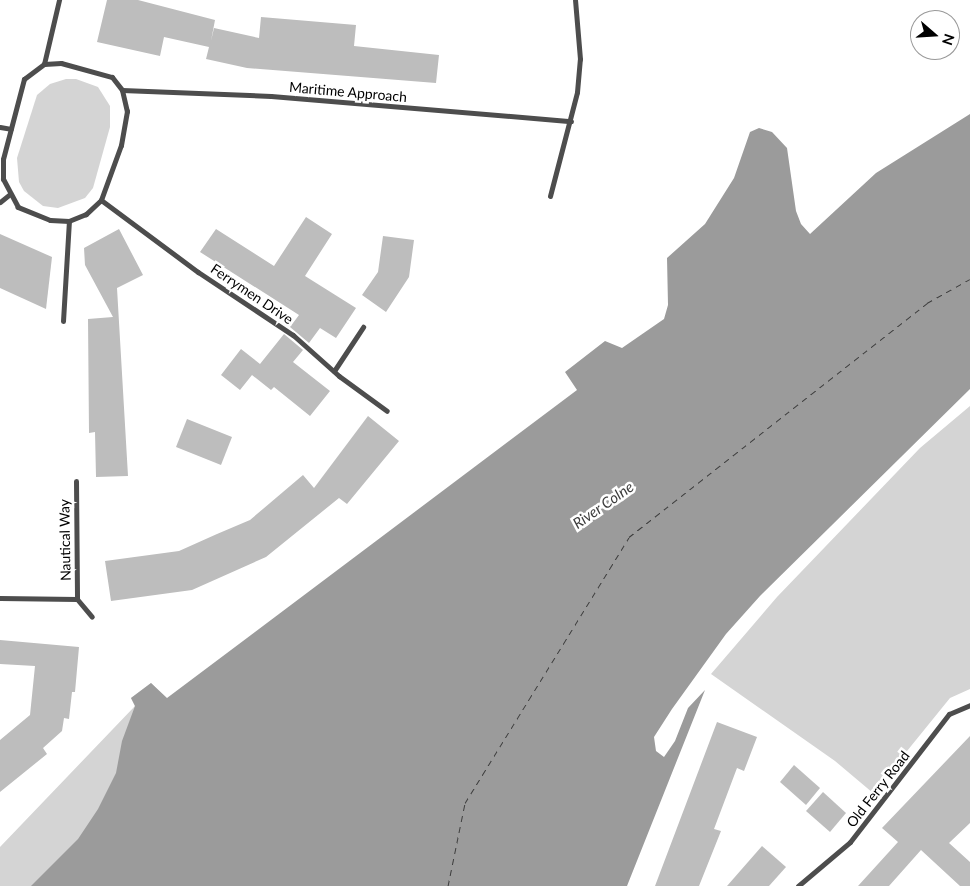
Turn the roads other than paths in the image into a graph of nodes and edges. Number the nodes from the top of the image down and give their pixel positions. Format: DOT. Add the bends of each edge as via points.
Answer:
graph roads {
  1 [pos="59,0"];
  2 [pos="576,0"];
  3 [pos="44,64"];
  4 [pos="122,90"];
  5 [pos="572,121"];
  6 [pos="0,127"];
  7 [pos="11,129"];
  8 [pos="10,194"];
  9 [pos="550,196"];
  10 [pos="101,200"];
  11 [pos="0,202"];
  12 [pos="69,221"];
  13 [pos="63,321"];
  14 [pos="363,327"];
  15 [pos="334,371"];
  16 [pos="387,411"];
  17 [pos="76,481"];
  18 [pos="0,598"];
  19 [pos="77,599"];
  20 [pos="92,617"];
  21 [pos="970,704"];
  22 [pos="798,886"];
  1 -- 3 [label="street"];
  2 -- 5 [label="street" via="580,59"];
  3 -- 4 [label="street" via="61,63 112,77"];
  3 -- 7 [label="street" via="24,79"];
  4 -- 5 [label="street, Maritime Approach" via="271,96"];
  4 -- 10 [label="street" via="127,111 121,146"];
  5 -- 9 [label="street"];
  6 -- 7 [label="street"];
  7 -- 8 [label="street" via="3,172"];
  8 -- 11 [label="street"];
  8 -- 12 [label="street" via="18,207 32,215"];
  10 -- 12 [label="street" via="86,214"];
  10 -- 15 [label="street, Ferrymen Drive" via="198,272 293,335"];
  12 -- 13 [label="street"];
  14 -- 15 [label="street"];
  15 -- 16 [label="street, Ferrymen Drive"];
  17 -- 19 [label="street, Nautical Way"];
  18 -- 19 [label="street"];
  19 -- 20 [label="street"];
  21 -- 22 [label="street, Old Ferry Road" via="949,714 850,842"];
}
